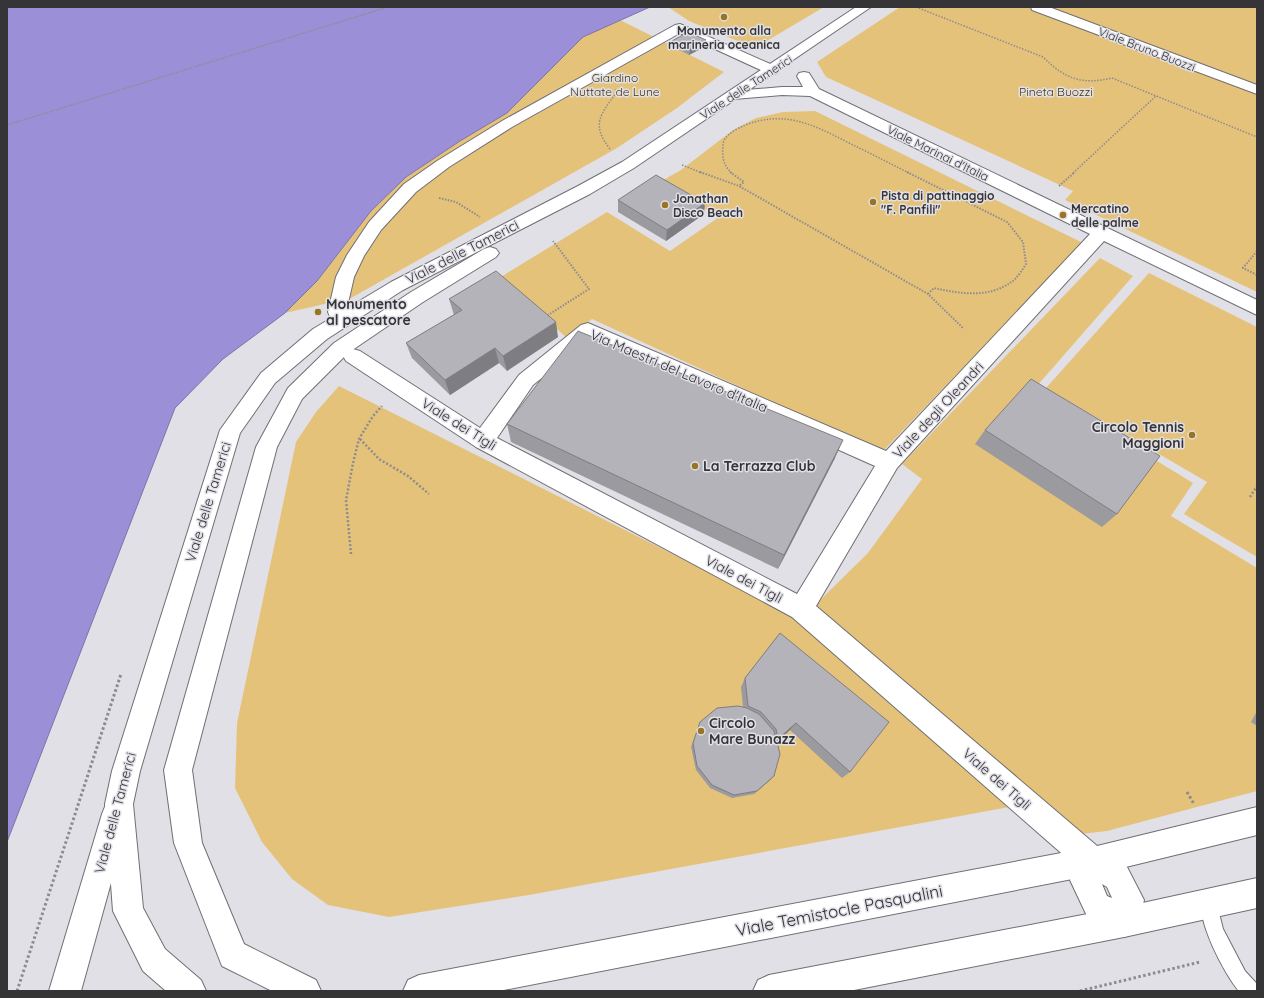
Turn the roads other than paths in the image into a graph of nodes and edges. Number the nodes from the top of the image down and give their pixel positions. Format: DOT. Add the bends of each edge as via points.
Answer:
graph roads {
  1 [pos="866,7"];
  2 [pos="1037,7"];
  3 [pos="772,70"];
  4 [pos="804,76"];
  5 [pos="1257,90"];
  6 [pos="813,92"];
  7 [pos="734,95"];
  8 [pos="584,190"];
  9 [pos="1102,232"];
  10 [pos="1257,308"];
  11 [pos="337,312"];
  12 [pos="353,356"];
  13 [pos="483,441"];
  14 [pos="889,462"];
  15 [pos="801,608"];
  16 [pos="119,804"];
  17 [pos="1257,820"];
  18 [pos="1093,861"];
  19 [pos="1257,893"];
  20 [pos="1209,903"];
  21 [pos="1124,922"];
  22 [pos="65,991"];
  23 [pos="190,991"];
  24 [pos="305,991"];
  25 [pos="419,991"];
  26 [pos="769,991"];
  27 [pos="1251,991"];
  1 -- 3 [label="street, Viale delle Tamerici"];
  2 -- 5 [label="street, Viale Bruno Buozzi"];
  3 -- 7 [label="street, Viale delle Tamerici"];
  3 -- 11 [label="street" via="680,28 507,124 410,188 375,226 345,277"];
  4 -- 6 [label="street"];
  6 -- 7 [label="street, Viale Marinai d'Italia" via="782,91"];
  6 -- 9 [label="street, Viale Marinai d'Italia"];
  7 -- 8 [label="street, Viale delle Tamerici" via="628,165"];
  8 -- 16 [label="street, Viale delle Tamerici" via="397,286 320,334 268,378 230,430 126,771"];
  8 -- 24 [label="street, Viale delle Tamerici" via="555,213 417,297 342,348 296,394 268,447 178,770 188,843 233,955"];
  9 -- 10 [label="street, Viale Marinai d'Italia"];
  9 -- 14 [label="street, Viale degli Oleandri"];
  12 -- 13 [label="street, Viale dei Tigli"];
  13 -- 14 [label="street, Via Maestri del Lavoro d'Italia" via="526,380 588,330"];
  13 -- 15 [label="street, Viale dei Tigli"];
  14 -- 15 [label="street, Viale degli Oleandri"];
  15 -- 18 [label="street, Viale dei Tigli"];
  16 -- 22 [label="street, Viale delle Tamerici"];
  16 -- 23 [label="street" via="128,910 154,960"];
  17 -- 18 [label="street, Viale Temistocle Pasqualini"];
  18 -- 21 [label="street" via="1085,880 1097,906"];
  18 -- 25 [label="street, Viale Temistocle Pasqualini"];
  19 -- 20 [label="street"];
  20 -- 21 [label="street"];
  20 -- 27 [label="lane" via="1215,931 1239,977"];
  21 -- 26 [label="street"];
}
